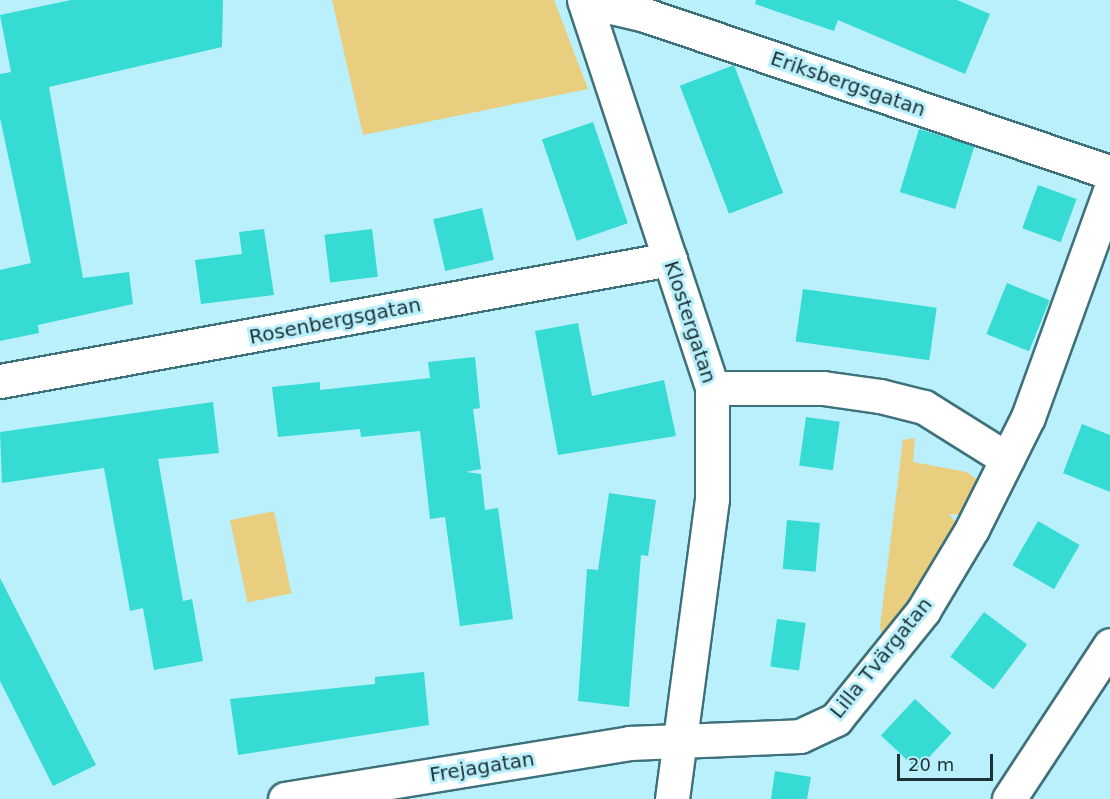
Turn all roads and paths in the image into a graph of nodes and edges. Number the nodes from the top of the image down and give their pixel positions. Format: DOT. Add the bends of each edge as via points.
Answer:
graph roads {
  1 [pos="584,1"];
  2 [pos="1110,172"];
  3 [pos="1110,190"];
  4 [pos="670,259"];
  5 [pos="0,381"];
  6 [pos="712,387"];
  7 [pos="1007,459"];
  8 [pos="1110,645"];
  9 [pos="680,737"];
  10 [pos="285,799"];
  11 [pos="672,799"];
  12 [pos="1009,799"];
  1 -- 2 [label="street, Eriksbergsgatan" via="645,15"];
  1 -- 4 [label="street, Klostergatan"];
  3 -- 7 [label="street, Lilla Tvärgatan" via="1069,315"];
  4 -- 5 [label="street, Rosenbergsgatan"];
  4 -- 6 [label="street, Klostergatan"];
  6 -- 7 [label="street" via="823,388 880,396 924,407"];
  6 -- 9 [label="street, Klostergatan" via="712,499"];
  7 -- 9 [label="street, Lilla Tvärgatan" via="923,610 836,719 815,731 782,739"];
  8 -- 12 [label="street"];
  9 -- 10 [label="street, Frejagatan"];
  9 -- 11 [label="street, Klostergatan"];
}
